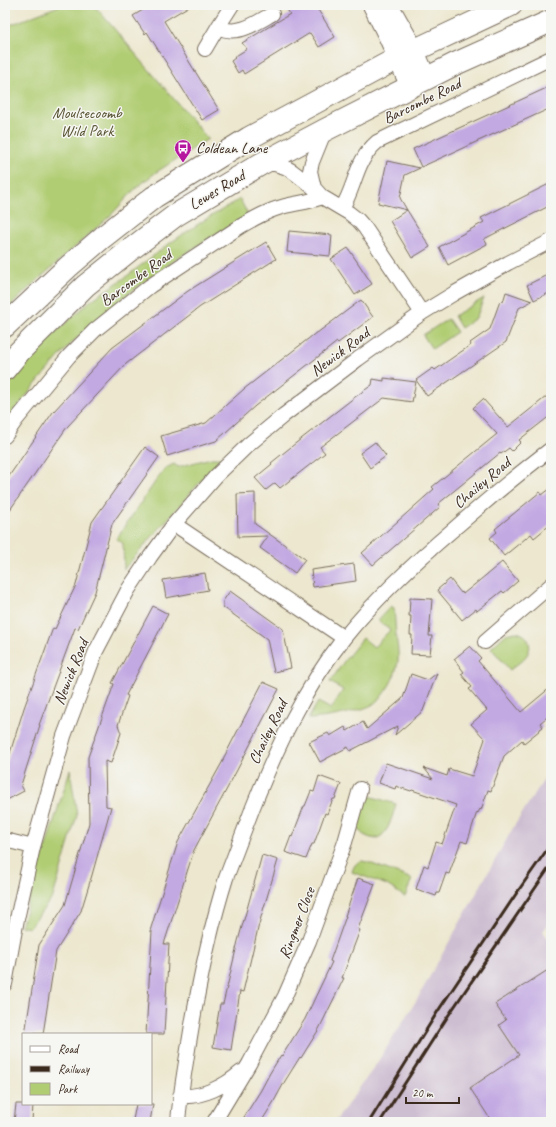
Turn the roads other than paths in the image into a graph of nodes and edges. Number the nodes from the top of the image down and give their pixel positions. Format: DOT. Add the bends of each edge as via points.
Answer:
graph roads {
  1 [pos="232,5"];
  2 [pos="373,5"];
  3 [pos="388,5"];
  4 [pos="511,5"];
  5 [pos="272,14"];
  6 [pos="551,21"];
  7 [pos="218,26"];
  8 [pos="205,49"];
  9 [pos="406,55"];
  10 [pos="551,58"];
  11 [pos="418,83"];
  12 [pos="325,130"];
  13 [pos="257,166"];
  14 [pos="318,192"];
  15 [pos="154,197"];
  16 [pos="342,208"];
  17 [pos="551,241"];
  18 [pos="422,313"];
  19 [pos="5,326"];
  20 [pos="5,369"];
  21 [pos="5,436"];
  22 [pos="551,449"];
  23 [pos="174,524"];
  24 [pos="551,586"];
  25 [pos="344,638"];
  26 [pos="485,642"];
  27 [pos="360,789"];
  28 [pos="5,840"];
  29 [pos="33,847"];
  30 [pos="5,984"];
  31 [pos="249,1064"];
  32 [pos="180,1096"];
  33 [pos="178,1122"];
  34 [pos="214,1122"];
  1 -- 7 [label="street"];
  2 -- 9 [label="street" via="388,35"];
  3 -- 9 [label="street"];
  4 -- 9 [label="main road, Lewes Road"];
  5 -- 7 [label="street" via="244,28 228,31"];
  6 -- 11 [label="main road, Lewes Road"];
  7 -- 8 [label="street"];
  9 -- 11 [label="street"];
  9 -- 15 [label="main road, Lewes Road" via="249,138"];
  10 -- 16 [label="street, Barcombe Road" via="377,142 364,157"];
  11 -- 12 [label="main road, Lewes Road"];
  12 -- 13 [label="main road, Lewes Road"];
  12 -- 14 [label="street" via="310,171"];
  13 -- 14 [label="street" via="275,164 285,167"];
  13 -- 15 [label="main road" via="242,152 214,164"];
  13 -- 20 [label="main road, Lewes Road" via="176,215 130,250 86,286"];
  14 -- 16 [label="street"];
  14 -- 21 [label="street, Barcombe Road" via="314,200 268,211 255,218 150,286 95,330 69,356"];
  15 -- 19 [label="main road, Lewes Road" via="68,266"];
  16 -- 18 [label="street" via="365,228"];
  17 -- 18 [label="street, Newick Road"];
  18 -- 23 [label="street, Newick Road" via="284,415 248,445 216,476"];
  22 -- 25 [label="street, Chailey Road" via="495,493 396,580"];
  23 -- 25 [label="street"];
  23 -- 29 [label="street, Newick Road" via="128,590 96,650 64,736"];
  24 -- 26 [label="street"];
  25 -- 32 [label="street, Chailey Road" via="293,717 265,777 226,880 202,969"];
  27 -- 31 [label="street, Ringmer Close" via="345,842 310,940 285,996"];
  28 -- 29 [label="street"];
  29 -- 30 [label="street, Newick Road"];
  31 -- 32 [label="street, Ringmer Close" via="220,1087 199,1094"];
  31 -- 34 [label="street, Ringmer Close"];
  32 -- 33 [label="street, Chailey Road"];
}
